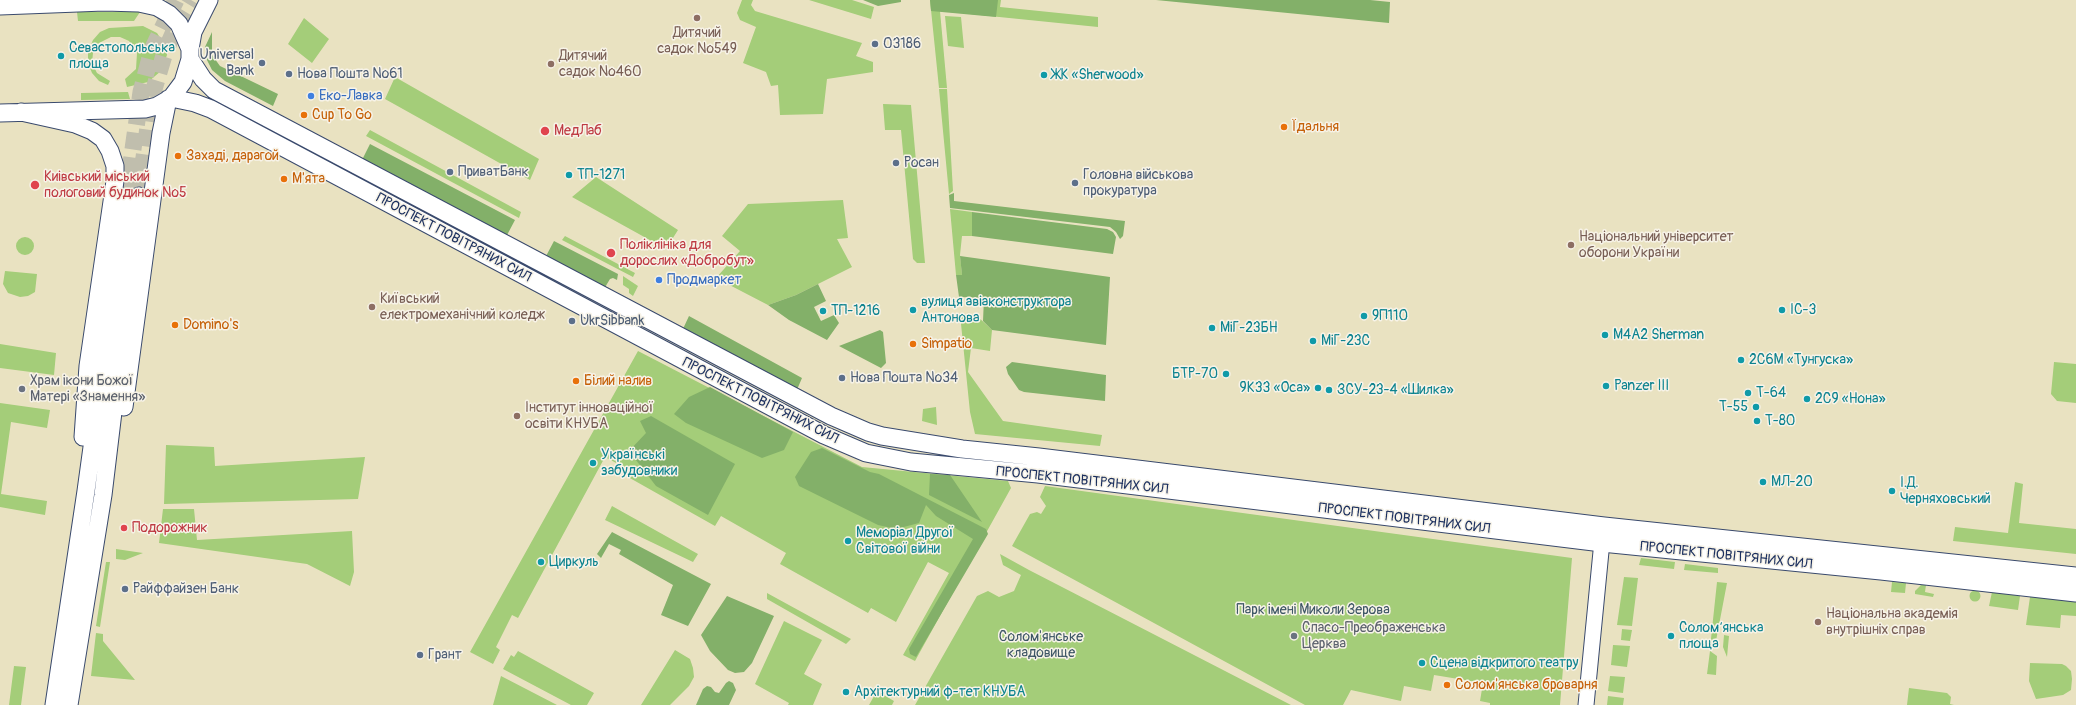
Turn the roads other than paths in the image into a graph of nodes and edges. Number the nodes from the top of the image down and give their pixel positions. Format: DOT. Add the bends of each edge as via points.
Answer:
graph roads {
  1 [pos="209,0"];
  2 [pos="112,1"];
  3 [pos="9,4"];
  4 [pos="190,54"];
  5 [pos="169,98"];
  6 [pos="21,112"];
  7 [pos="0,114"];
  8 [pos="86,491"];
  9 [pos="103,495"];
  10 [pos="1604,526"];
  11 [pos="1602,543"];
  12 [pos="2076,576"];
  13 [pos="2076,593"];
  14 [pos="54,705"];
  15 [pos="69,705"];
  16 [pos="1586,705"];
  1 -- 4 [label="main road" via="193,32"];
  2 -- 3 [label="main road"];
  2 -- 4 [label="main road" via="157,7 169,14 179,24"];
  4 -- 5 [label="main road" via="183,82"];
  4 -- 10 [label="main road, ПРОСПЕКТ ПОВІТРЯНИХ СИЛ" via="203,79 214,90 831,416 868,432 928,445"];
  5 -- 6 [label="main road" via="145,109"];
  5 -- 9 [label="main road" via="161,133 128,383 118,441"];
  5 -- 11 [label="main road, ПРОСПЕКТ ПОВІТРЯНИХ СИЛ" via="212,109 824,435 866,453 912,462 1046,475"];
  6 -- 7 [label="main road"];
  6 -- 8 [label="main road" via="92,130 103,139 115,166 115,181 88,366 83,436"];
  8 -- 9 [label="main road" via="133,197"];
  8 -- 14 [label="main road"];
  9 -- 15 [label="main road"];
  10 -- 11 [label="main road"];
  10 -- 12 [label="main road, ПРОСПЕКТ ПОВІТРЯНИХ СИЛ"];
  11 -- 13 [label="main road, ПРОСПЕКТ ПОВІТРЯНИХ СИЛ"];
  11 -- 16 [label="main road"];
}
